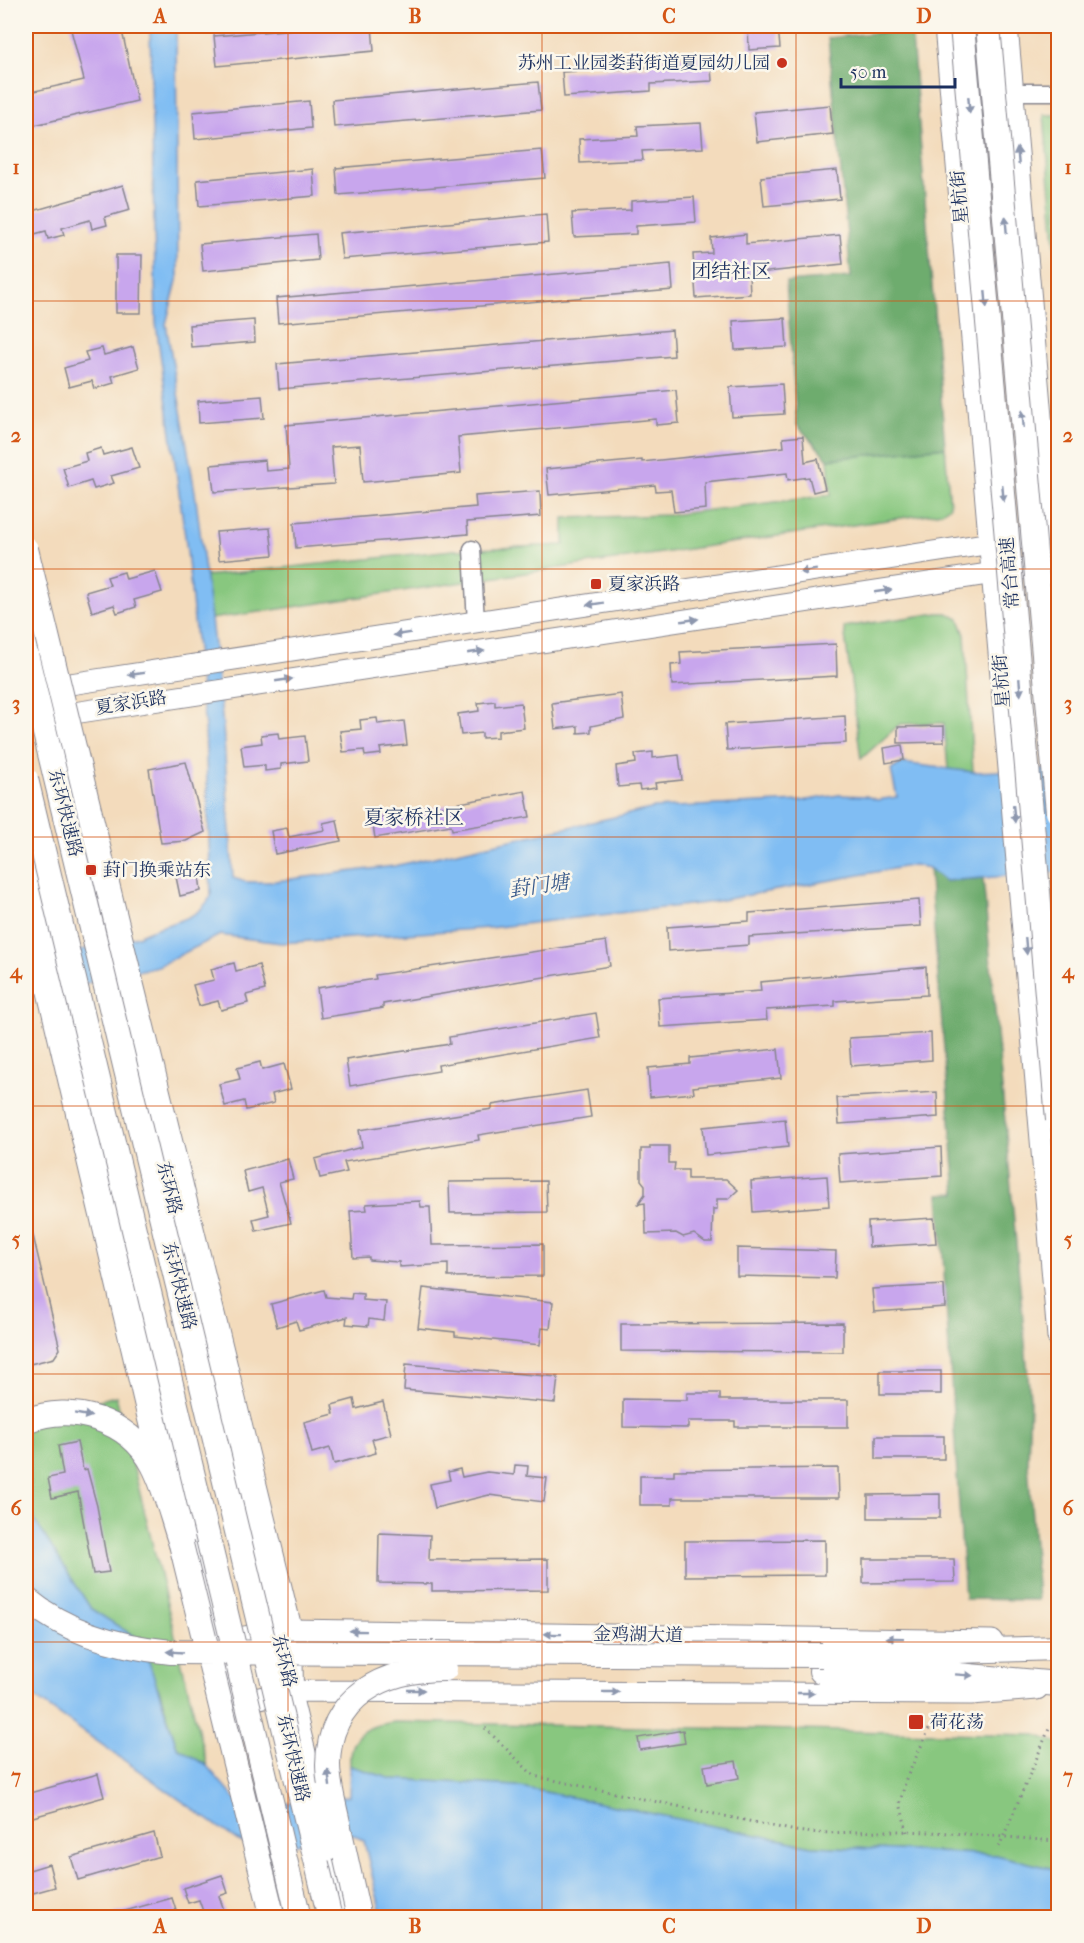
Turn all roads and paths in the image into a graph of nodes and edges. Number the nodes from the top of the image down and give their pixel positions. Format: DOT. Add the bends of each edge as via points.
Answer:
graph roads {
  1 [pos="945,26"];
  2 [pos="962,26"];
  3 [pos="988,26"];
  4 [pos="1007,26"];
  5 [pos="1057,91"];
  6 [pos="1012,92"];
  7 [pos="1051,534"];
  8 [pos="991,543"];
  9 [pos="26,549"];
  10 [pos="472,549"];
  11 [pos="1054,564"];
  12 [pos="994,575"];
  13 [pos="643,597"];
  14 [pos="26,600"];
  15 [pos="1059,612"];
  16 [pos="476,623"];
  17 [pos="648,626"];
  18 [pos="26,654"];
  19 [pos="47,686"];
  20 [pos="26,697"];
  21 [pos="26,714"];
  22 [pos="54,716"];
  23 [pos="26,779"];
  24 [pos="1059,812"];
  25 [pos="26,836"];
  26 [pos="26,892"];
  27 [pos="1059,1120"];
  28 [pos="1059,1337"];
  29 [pos="26,1421"];
  30 [pos="187,1509"];
  31 [pos="268,1597"];
  32 [pos="26,1599"];
  33 [pos="211,1609"];
  34 [pos="284,1630"];
  35 [pos="218,1641"];
  36 [pos="1059,1647"];
  37 [pos="821,1663"];
  38 [pos="1059,1686"];
  39 [pos="291,1691"];
  40 [pos="233,1704"];
  41 [pos="930,1727"];
  42 [pos="485,1728"];
  43 [pos="1048,1729"];
  44 [pos="907,1832"];
  45 [pos="1004,1837"];
  46 [pos="1057,1841"];
  47 [pos="999,1847"];
  48 [pos="273,1917"];
  49 [pos="284,1917"];
  50 [pos="299,1917"];
  51 [pos="330,1917"];
  52 [pos="344,1917"];
  53 [pos="359,1917"];
  1 -- 8 [label="main road, 星杭街"];
  2 -- 27 [label="highway, 常台高速, one-way, bridge"];
  24 -- 3 [label="highway, 常台高速, one-way, bridge"];
  4 -- 6 [label="main road"];
  5 -- 6 [label="street"];
  7 -- 6 [label="main road, one-way"];
  7 -- 8 [label="main road, 夏家浜路"];
  7 -- 11 [label="main road"];
  8 -- 12 [label="main road, 星杭街"];
  8 -- 13 [label="main road, 夏家浜路, one-way"];
  9 -- 34 [label="highway, bridge"];
  10 -- 16 [label="street"];
  11 -- 12 [label="main road, 夏家浜路"];
  11 -- 15 [label="main road"];
  17 -- 12 [label="main road, 夏家浜路, one-way"];
  12 -- 28 [label="main road, 星杭街, one-way"];
  13 -- 16 [label="main road, 夏家浜路, one-way"];
  13 -- 17 [label="main road"];
  14 -- 19 [label="main road, 东环路"];
  16 -- 19 [label="main road, 夏家浜路, one-way"];
  22 -- 17 [label="main road, 夏家浜路, one-way"];
  18 -- 51 [label="highway, 东环快速路, bridge"];
  19 -- 20 [label="main road, 夏家浜路"];
  19 -- 22 [label="main road, 东环路"];
  21 -- 22 [label="main road, 夏家浜路"];
  22 -- 31 [label="main road, 东环路"];
  23 -- 50 [label="highway, 东环快速路, bridge"];
  25 -- 30 [label="main road"];
  26 -- 30 [label="highway" via="158,1453"];
  29 -- 48 [label="highway, one-way, bridge" via="62,1413 103,1420 136,1443 156,1470 181,1544"];
  30 -- 33 [label="main road"];
  31 -- 33 [label="main road"];
  31 -- 34 [label="main road, 东环路"];
  37 -- 32 [label="highway, one-way, bridge" via="171,1652 124,1646 88,1635 51,1617"];
  33 -- 35 [label="main road"];
  34 -- 35 [label="main road, 金鸡湖大道"];
  36 -- 34 [label="main road, 金鸡湖大道, one-way" via="962,1639"];
  34 -- 39 [label="highway"];
  35 -- 40 [label="main road"];
  36 -- 37 [label="highway"];
  37 -- 38 [label="highway, one-way"];
  53 -- 37 [label="highway, one-way, bridge" via="329,1779 329,1752 342,1713 361,1693 383,1679 414,1670 439,1669"];
  39 -- 38 [label="main road, one-way" via="971,1694"];
  39 -- 40 [label="main road"];
  39 -- 52 [label="main road, 东环路, bridge"];
  40 -- 49 [label="main road"];
  41 -- 44 [label="path" via="906,1779 900,1803"];
  42 -- 44 [label="path" via="534,1776 796,1831"];
  43 -- 45 [label="path"];
  44 -- 45 [label="path"];
  45 -- 46 [label="path"];
  45 -- 47 [label="path"];
}
